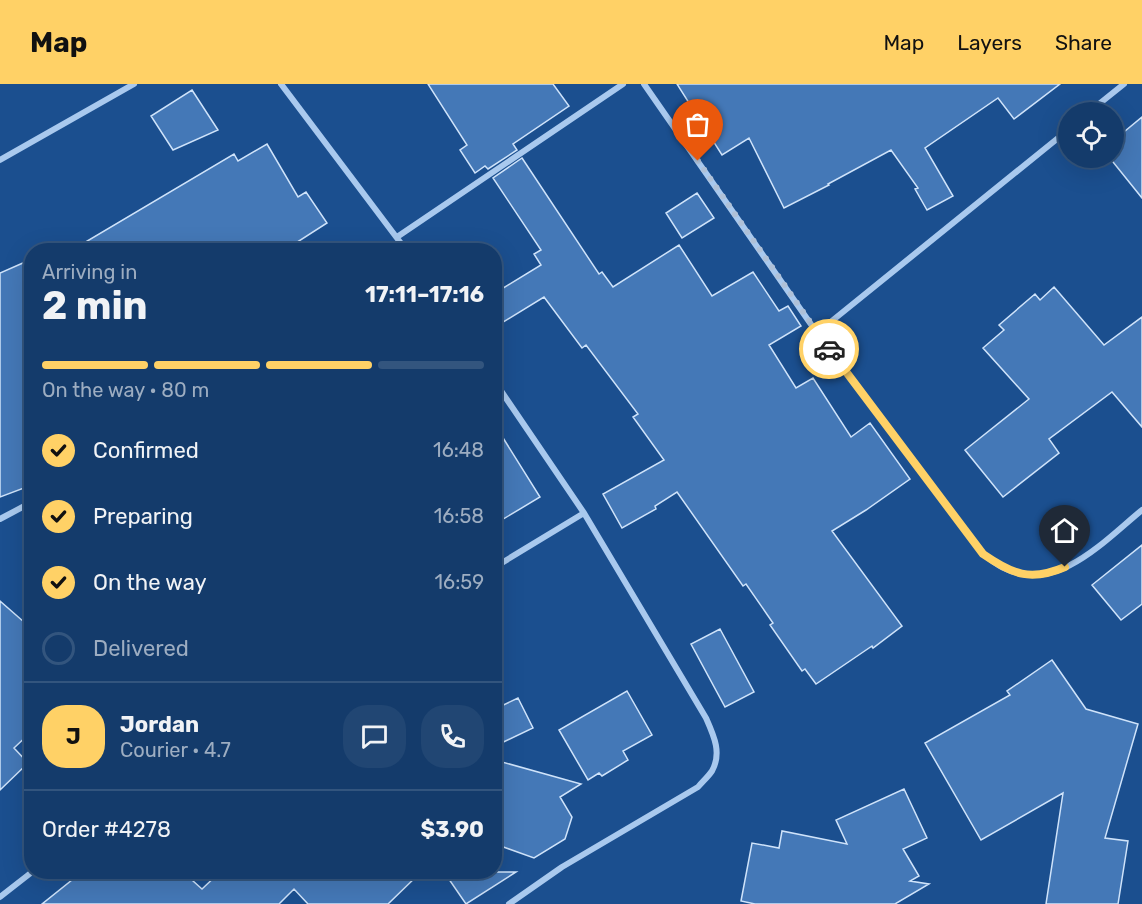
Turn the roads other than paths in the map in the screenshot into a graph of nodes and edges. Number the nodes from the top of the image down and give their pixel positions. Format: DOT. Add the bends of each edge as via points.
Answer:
graph roads {
  1 [pos="134,84"];
  2 [pos="281,84"];
  3 [pos="623,84"];
  4 [pos="644,84"];
  5 [pos="1124,84"];
  6 [pos="1102,102"];
  7 [pos="1058,138"];
  8 [pos="0,160"];
  9 [pos="398,237"];
  10 [pos="402,243"];
  11 [pos="817,333"];
  12 [pos="502,392"];
  13 [pos="24,506"];
  14 [pos="1142,510"];
  15 [pos="584,513"];
  16 [pos="0,519"];
  17 [pos="502,563"];
  18 [pos="24,878"];
  19 [pos="0,897"];
  20 [pos="509,904"];
  1 -- 8 [label="street"];
  2 -- 9 [label="street"];
  3 -- 9 [label="street"];
  4 -- 11 [label="street"];
  5 -- 6 [label="street"];
  7 -- 11 [label="street"];
  9 -- 10 [label="street"];
  11 -- 14 [label="street" via="983,554 1006,569 1030,576 1049,574 1080,561"];
  12 -- 15 [label="street"];
  13 -- 16 [label="street"];
  15 -- 17 [label="street"];
  15 -- 20 [label="street" via="706,718 718,754 712,771 698,787 562,867"];
  18 -- 19 [label="street"];
}
